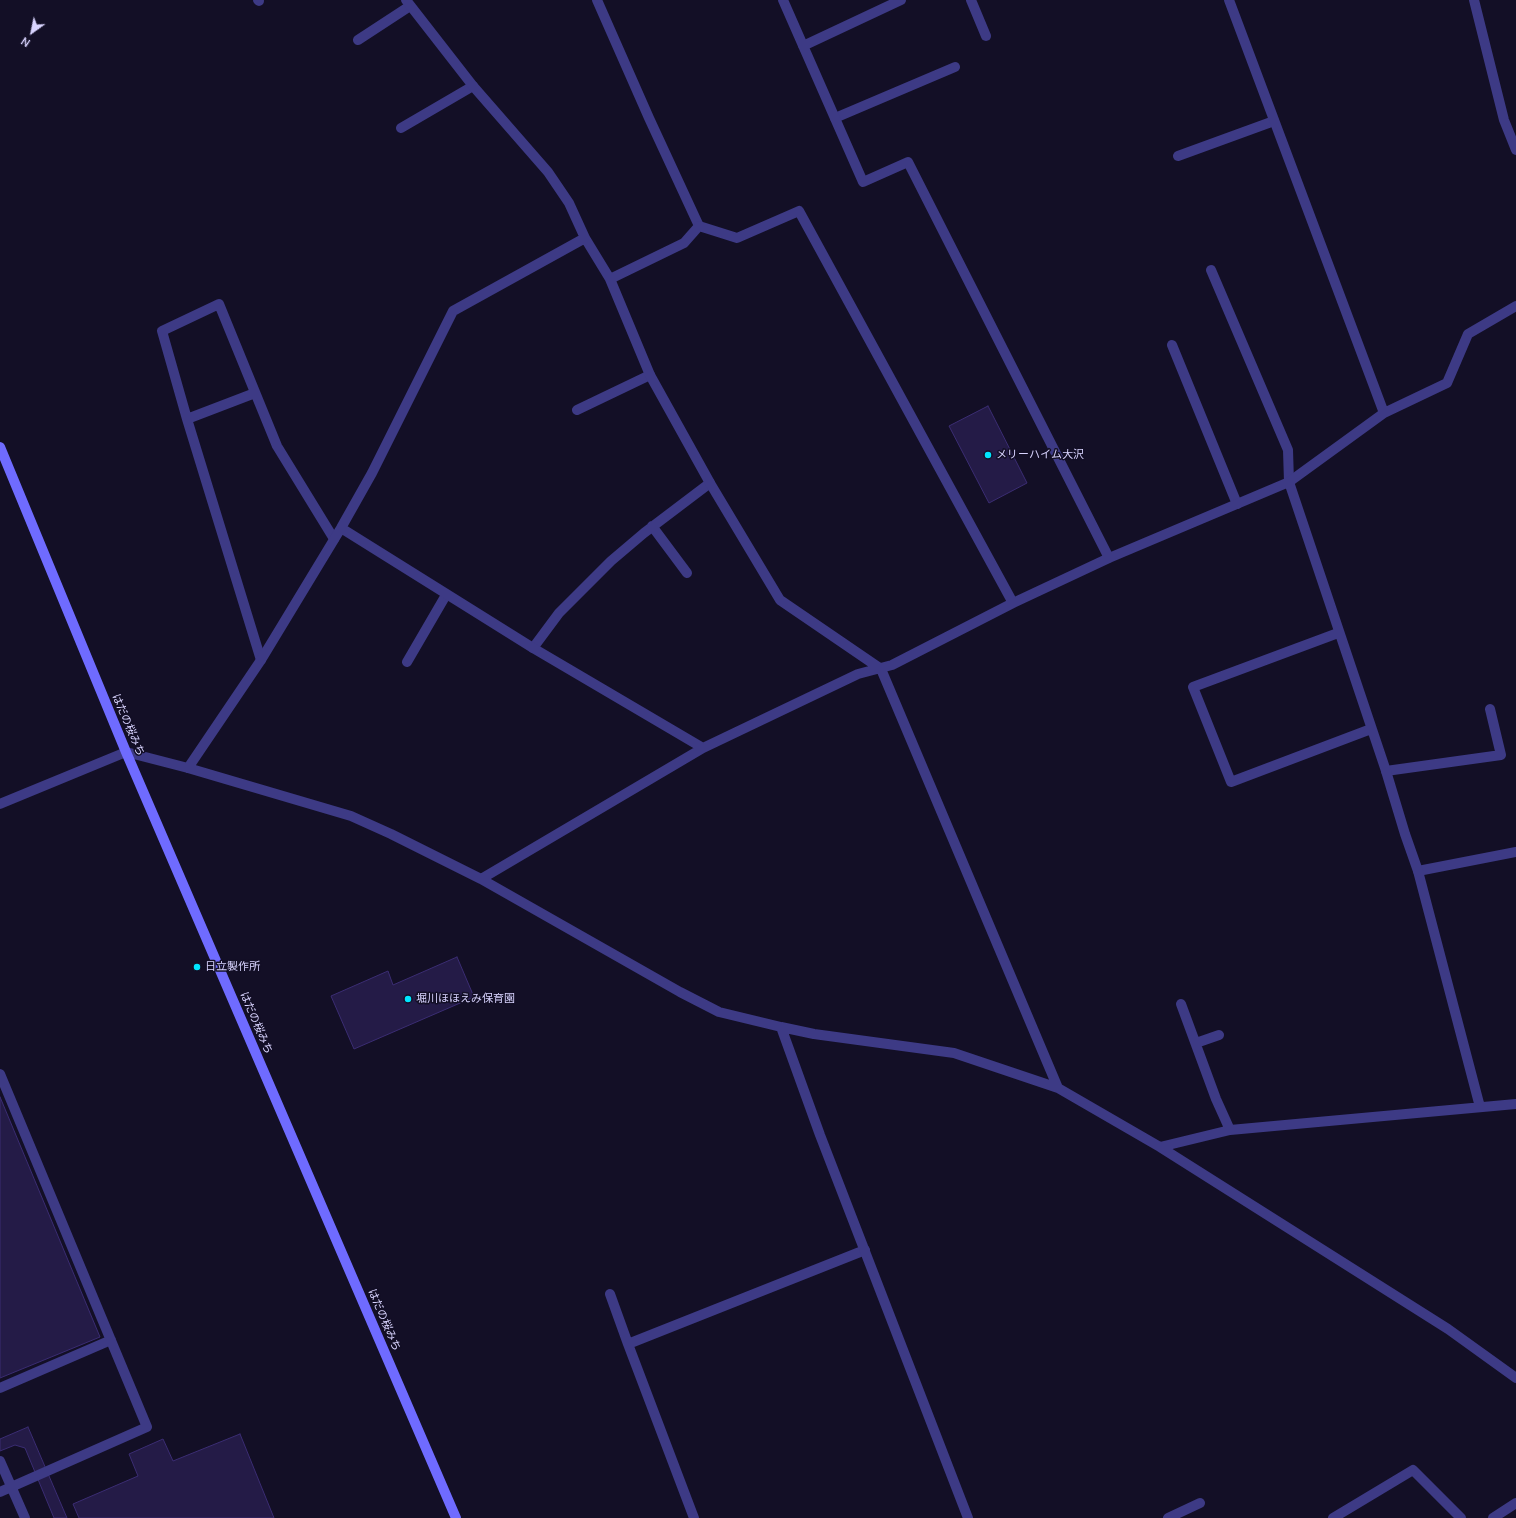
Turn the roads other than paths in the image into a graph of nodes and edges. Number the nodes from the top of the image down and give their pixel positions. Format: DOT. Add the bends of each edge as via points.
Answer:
graph roads {
  1 [pos="597,0"];
  2 [pos="783,0"];
  3 [pos="901,0"];
  4 [pos="971,0"];
  5 [pos="1229,0"];
  6 [pos="1474,0"];
  7 [pos="408,3"];
  8 [pos="986,36"];
  9 [pos="358,40"];
  10 [pos="803,46"];
  11 [pos="955,67"];
  12 [pos="473,86"];
  13 [pos="834,118"];
  14 [pos="1274,121"];
  15 [pos="402,128"];
  16 [pos="1516,150"];
  17 [pos="1178,156"];
  18 [pos="699,226"];
  19 [pos="585,238"];
  20 [pos="1211,270"];
  21 [pos="610,279"];
  22 [pos="1516,306"];
  23 [pos="1172,345"];
  24 [pos="650,375"];
  25 [pos="255,393"];
  26 [pos="577,410"];
  27 [pos="1384,413"];
  28 [pos="187,419"];
  29 [pos="0,447"];
  30 [pos="1288,482"];
  31 [pos="710,483"];
  32 [pos="1237,504"];
  33 [pos="652,526"];
  34 [pos="341,528"];
  35 [pos="334,539"];
  36 [pos="1109,558"];
  37 [pos="687,573"];
  38 [pos="446,595"];
  39 [pos="1013,603"];
  40 [pos="1338,633"];
  41 [pos="533,648"];
  42 [pos="260,660"];
  43 [pos="407,662"];
  44 [pos="881,669"];
  45 [pos="1490,709"];
  46 [pos="1371,729"];
  47 [pos="703,748"];
  48 [pos="126,752"];
  49 [pos="188,768"];
  50 [pos="1386,771"];
  51 [pos="0,804"];
  52 [pos="1516,852"];
  53 [pos="1418,871"];
  54 [pos="481,879"];
  55 [pos="1181,1004"];
  56 [pos="781,1027"];
  57 [pos="1219,1035"];
  58 [pos="1196,1043"];
  59 [pos="0,1074"];
  60 [pos="1058,1088"];
  61 [pos="1516,1104"];
  62 [pos="1480,1107"];
  63 [pos="1230,1130"];
  64 [pos="1160,1147"];
  65 [pos="865,1250"];
  66 [pos="610,1294"];
  67 [pos="111,1340"];
  68 [pos="628,1344"];
  69 [pos="1516,1378"];
  70 [pos="0,1388"];
  71 [pos="0,1461"];
  72 [pos="12,1487"];
  73 [pos="0,1492"];
  74 [pos="1200,1503"];
  75 [pos="1516,1503"];
  76 [pos="25,1518"];
  77 [pos="456,1518"];
  78 [pos="694,1518"];
  79 [pos="968,1518"];
  80 [pos="1168,1518"];
  81 [pos="1333,1518"];
  82 [pos="1461,1518"];
  83 [pos="1493,1518"];
  1 -- 18 [label="street"];
  2 -- 10 [label="street"];
  3 -- 10 [label="street"];
  4 -- 8 [label="street"];
  5 -- 14 [label="street"];
  6 -- 16 [label="street" via="1504,120"];
  7 -- 9 [label="street"];
  7 -- 12 [label="street"];
  10 -- 13 [label="street"];
  11 -- 13 [label="street"];
  12 -- 15 [label="street"];
  12 -- 19 [label="street" via="548,172 569,203"];
  13 -- 36 [label="street" via="863,182 908,162"];
  14 -- 17 [label="street"];
  14 -- 27 [label="street"];
  18 -- 21 [label="street" via="684,243"];
  18 -- 39 [label="street" via="737,238 799,210"];
  19 -- 21 [label="street"];
  19 -- 34 [label="street" via="452,311 372,473"];
  20 -- 30 [label="street" via="1288,450"];
  21 -- 24 [label="street"];
  22 -- 27 [label="street" via="1468,334 1447,383"];
  23 -- 32 [label="street"];
  24 -- 26 [label="street"];
  24 -- 31 [label="street"];
  25 -- 28 [label="street"];
  25 -- 28 [label="street" via="219,304 162,331"];
  25 -- 35 [label="street" via="277,446"];
  27 -- 30 [label="street"];
  28 -- 42 [label="street"];
  29 -- 48 [label="street, はだの桜みち"];
  30 -- 32 [label="street"];
  30 -- 40 [label="street"];
  31 -- 33 [label="street"];
  31 -- 44 [label="street" via="780,600"];
  32 -- 36 [label="street"];
  33 -- 37 [label="street"];
  33 -- 41 [label="street" via="611,561 559,613"];
  34 -- 35 [label="street"];
  34 -- 38 [label="street"];
  35 -- 42 [label="street"];
  36 -- 39 [label="street"];
  38 -- 41 [label="street"];
  38 -- 43 [label="street"];
  39 -- 44 [label="street"];
  40 -- 46 [label="street"];
  40 -- 46 [label="street" via="1193,687 1231,782"];
  41 -- 47 [label="street"];
  42 -- 49 [label="street"];
  44 -- 47 [label="street" via="858,674"];
  44 -- 60 [label="street"];
  45 -- 50 [label="street" via="1501,755"];
  46 -- 50 [label="street"];
  47 -- 54 [label="street"];
  48 -- 49 [label="street"];
  48 -- 51 [label="street"];
  48 -- 77 [label="street, はだの桜みち"];
  49 -- 54 [label="street" via="351,816"];
  50 -- 53 [label="street" via="1404,834"];
  52 -- 53 [label="street"];
  53 -- 62 [label="street"];
  54 -- 56 [label="street" via="719,1012"];
  55 -- 58 [label="street"];
  56 -- 60 [label="street" via="814,1034 954,1053"];
  56 -- 65 [label="street"];
  57 -- 58 [label="street"];
  58 -- 63 [label="street"];
  59 -- 67 [label="street"];
  60 -- 64 [label="street"];
  61 -- 62 [label="street"];
  62 -- 63 [label="street"];
  63 -- 64 [label="street"];
  64 -- 69 [label="street" via="1448,1329"];
  65 -- 68 [label="street"];
  65 -- 79 [label="street"];
  66 -- 68 [label="street"];
  67 -- 70 [label="street"];
  67 -- 72 [label="street" via="147,1426"];
  68 -- 78 [label="street"];
  71 -- 72 [label="street"];
  72 -- 73 [label="street"];
  72 -- 76 [label="street"];
  74 -- 80 [label="street"];
  75 -- 83 [label="street"];
  81 -- 82 [label="street" via="1413,1470"];
}
